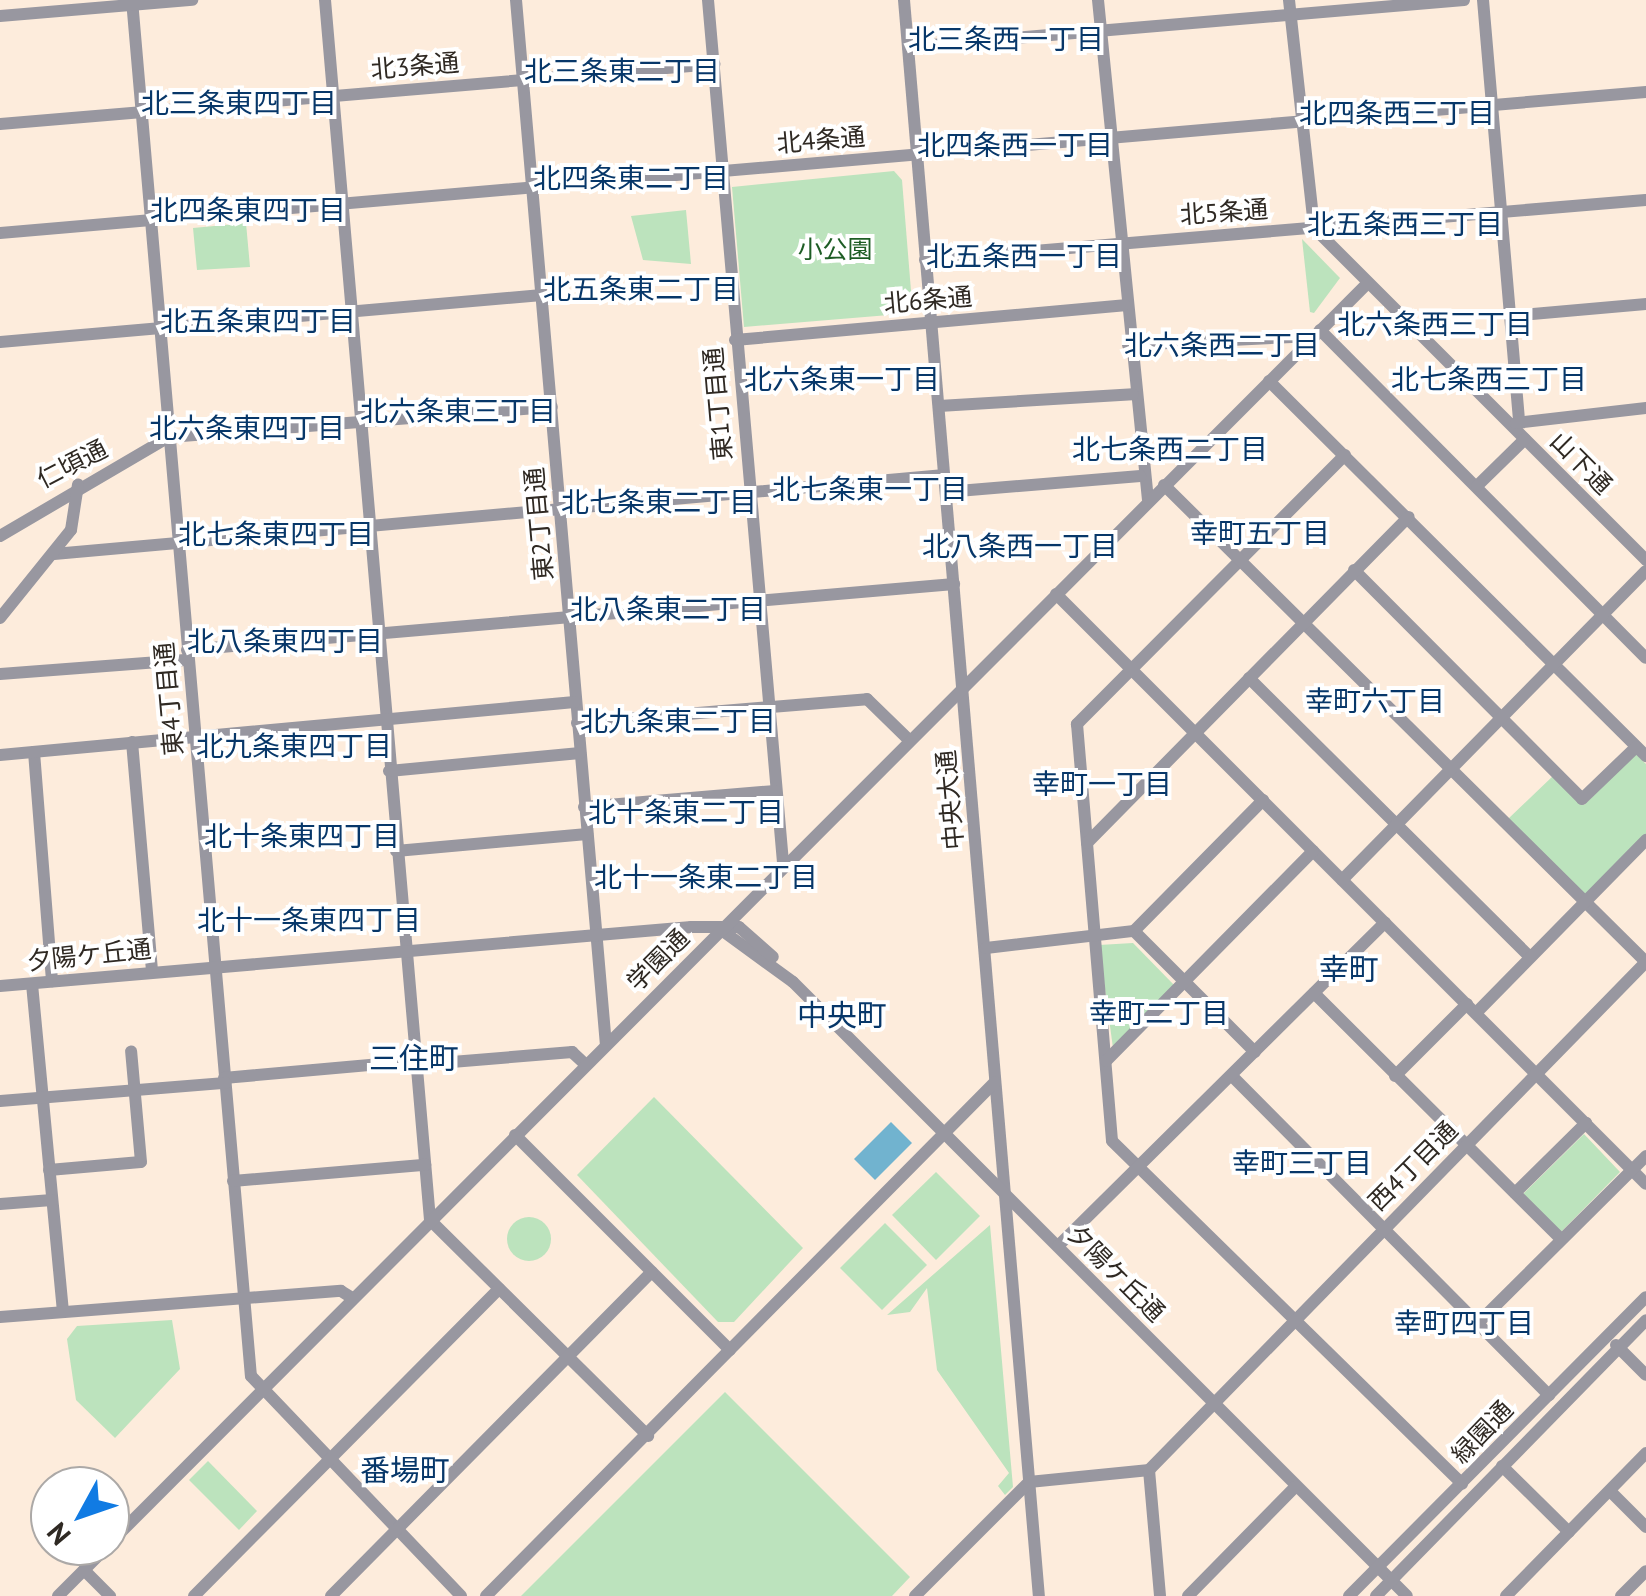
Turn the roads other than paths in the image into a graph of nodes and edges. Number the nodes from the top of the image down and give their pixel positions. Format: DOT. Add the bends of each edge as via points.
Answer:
graph roads {
  1 [pos="192,0"];
  2 [pos="325,0"];
  3 [pos="516,0"];
  4 [pos="708,0"];
  5 [pos="904,0"];
  6 [pos="1098,0"];
  7 [pos="1464,0"];
  8 [pos="1484,0"];
  9 [pos="132,3"];
  10 [pos="1290,7"];
  11 [pos="0,16"];
  12 [pos="1101,30"];
  13 [pos="908,47"];
  14 [pos="714,64"];
  15 [pos="522,79"];
  16 [pos="1646,92"];
  17 [pos="332,96"];
  18 [pos="1492,104"];
  19 [pos="141,113"];
  20 [pos="1300,118"];
  21 [pos="0,124"];
  22 [pos="1110,138"];
  23 [pos="917,154"];
  24 [pos="721,172"];
  25 [pos="532,187"];
  26 [pos="1646,200"];
  27 [pos="340,203"];
  28 [pos="1501,212"];
  29 [pos="152,220"];
  30 [pos="1314,228"];
  31 [pos="0,232"];
  32 [pos="1119,242"];
  33 [pos="925,260"];
  34 [pos="1368,283"];
  35 [pos="542,295"];
  36 [pos="1646,304"];
  37 [pos="1124,305"];
  38 [pos="352,310"];
  39 [pos="1511,316"];
  40 [pos="932,322"];
  41 [pos="160,328"];
  42 [pos="1317,333"];
  43 [pos="736,340"];
  44 [pos="0,342"];
  45 [pos="1128,345"];
  46 [pos="1268,381"];
  47 [pos="1132,394"];
  48 [pos="939,406"];
  49 [pos="552,407"];
  50 [pos="1646,408"];
  51 [pos="360,420"];
  52 [pos="1516,423"];
  53 [pos="168,437"];
  54 [pos="1525,439"];
  55 [pos="1346,456"];
  56 [pos="945,475"];
  57 [pos="1140,476"];
  58 [pos="1164,484"];
  59 [pos="78,485"];
  60 [pos="1477,486"];
  61 [pos="749,492"];
  62 [pos="946,492"];
  63 [pos="1148,500"];
  64 [pos="560,509"];
  65 [pos="1408,516"];
  66 [pos="369,526"];
  67 [pos="0,536"];
  68 [pos="178,542"];
  69 [pos="54,554"];
  70 [pos="1241,560"];
  71 [pos="1646,560"];
  72 [pos="1354,570"];
  73 [pos="1646,571"];
  74 [pos="954,584"];
  75 [pos="1056,594"];
  76 [pos="757,599"];
  77 [pos="569,616"];
  78 [pos="1603,616"];
  79 [pos="0,618"];
  80 [pos="1303,622"];
  81 [pos="378,630"];
  82 [pos="187,655"];
  83 [pos="1646,658"];
  84 [pos="1555,664"];
  85 [pos="1131,669"];
  86 [pos="0,674"];
  87 [pos="1250,678"];
  88 [pos="963,688"];
  89 [pos="576,702"];
  90 [pos="768,709"];
  91 [pos="1502,716"];
  92 [pos="384,718"];
  93 [pos="577,723"];
  94 [pos="1196,734"];
  95 [pos="194,735"];
  96 [pos="910,740"];
  97 [pos="132,742"];
  98 [pos="1641,751"];
  99 [pos="34,752"];
  100 [pos="580,753"];
  101 [pos="0,754"];
  102 [pos="1450,769"];
  103 [pos="389,771"];
  104 [pos="776,791"];
  105 [pos="1263,800"];
  106 [pos="584,807"];
  107 [pos="1396,824"];
  108 [pos="587,834"];
  109 [pos="1646,840"];
  110 [pos="1087,843"];
  111 [pos="396,851"];
  112 [pos="1314,852"];
  113 [pos="783,864"];
  114 [pos="1342,880"];
  115 [pos="1584,902"];
  116 [pos="1385,922"];
  117 [pos="720,930"];
  118 [pos="1134,931"];
  119 [pos="596,934"];
  120 [pos="1094,937"];
  121 [pos="986,948"];
  122 [pos="406,951"];
  123 [pos="1530,958"];
  124 [pos="1646,962"];
  125 [pos="215,966"];
  126 [pos="152,971"];
  127 [pos="52,981"];
  128 [pos="32,984"];
  129 [pos="1184,984"];
  130 [pos="0,986"];
  131 [pos="1314,993"];
  132 [pos="1472,1008"];
  133 [pos="606,1045"];
  134 [pos="131,1052"];
  135 [pos="1255,1052"];
  136 [pos="1106,1061"];
  137 [pos="414,1063"];
  138 [pos="586,1065"];
  139 [pos="1538,1073"];
  140 [pos="1232,1076"];
  141 [pos="1395,1076"];
  142 [pos="225,1080"];
  143 [pos="995,1082"];
  144 [pos="135,1090"];
  145 [pos="42,1097"];
  146 [pos="0,1101"];
  147 [pos="1586,1123"];
  148 [pos="944,1132"];
  149 [pos="515,1135"];
  150 [pos="1466,1144"];
  151 [pos="1646,1156"];
  152 [pos="424,1166"];
  153 [pos="1140,1167"];
  154 [pos="48,1170"];
  155 [pos="1632,1170"];
  156 [pos="233,1181"];
  157 [pos="1646,1184"];
  158 [pos="1515,1193"];
  159 [pos="1007,1195"];
  160 [pos="52,1200"];
  161 [pos="0,1204"];
  162 [pos="430,1220"];
  163 [pos="1383,1229"];
  164 [pos="1561,1239"];
  165 [pos="1058,1246"];
  166 [pos="652,1272"];
  167 [pos="499,1289"];
  168 [pos="243,1296"];
  169 [pos="1646,1297"];
  170 [pos="352,1298"];
  171 [pos="63,1312"];
  172 [pos="0,1316"];
  173 [pos="1292,1318"];
  174 [pos="1646,1320"];
  175 [pos="1478,1323"];
  176 [pos="1608,1336"];
  177 [pos="1619,1348"];
  178 [pos="730,1350"];
  179 [pos="569,1358"];
  180 [pos="1646,1375"];
  181 [pos="258,1393"];
  182 [pos="1549,1396"];
  183 [pos="1211,1400"];
  184 [pos="648,1436"];
  185 [pos="1646,1453"];
  186 [pos="326,1462"];
  187 [pos="1502,1466"];
  188 [pos="1149,1470"];
  189 [pos="1029,1482"];
  190 [pos="1462,1484"];
  191 [pos="1296,1486"];
  192 [pos="1610,1491"];
  193 [pos="130,1524"];
  194 [pos="1646,1527"];
  195 [pos="396,1531"];
  196 [pos="1569,1532"];
  197 [pos="88,1566"];
  198 [pos="1378,1568"];
  199 [pos="84,1570"];
  200 [pos="1646,1571"];
  201 [pos="1392,1580"];
  202 [pos="58,1596"];
  203 [pos="110,1596"];
  204 [pos="194,1596"];
  205 [pos="331,1596"];
  206 [pos="460,1596"];
  207 [pos="486,1596"];
  208 [pos="915,1596"];
  209 [pos="1039,1596"];
  210 [pos="1160,1596"];
  211 [pos="1188,1596"];
  212 [pos="1349,1596"];
  213 [pos="1376,1596"];
  214 [pos="1407,1596"];
  215 [pos="1506,1596"];
  216 [pos="1621,1596"];
  1 -- 9 [label="street"];
  2 -- 17 [label="street"];
  3 -- 15 [label="street, 東2丁目通"];
  4 -- 14 [label="street, 東1丁目通"];
  5 -- 13 [label="street, 中央大通"];
  6 -- 12 [label="street"];
  7 -- 10 [label="street"];
  8 -- 18 [label="street"];
  9 -- 11 [label="street"];
  9 -- 19 [label="street, 東4丁目通"];
  10 -- 12 [label="street"];
  10 -- 20 [label="street"];
  12 -- 13 [label="street"];
  12 -- 22 [label="street"];
  13 -- 23 [label="street, 中央大通"];
  14 -- 15 [label="street, 北3条通"];
  14 -- 24 [label="street, 東1丁目通"];
  15 -- 17 [label="street, 北3条通"];
  15 -- 25 [label="street, 東2丁目通"];
  16 -- 18 [label="street, 北4条通"];
  17 -- 19 [label="street, 北3条通"];
  17 -- 27 [label="street"];
  18 -- 20 [label="street, 北4条通"];
  18 -- 28 [label="street"];
  19 -- 21 [label="street, 北3条通"];
  19 -- 29 [label="street, 東4丁目通"];
  20 -- 22 [label="street, 北4条通"];
  20 -- 30 [label="street"];
  22 -- 23 [label="street, 北4条通"];
  22 -- 32 [label="street"];
  23 -- 24 [label="street, 北4条通"];
  23 -- 33 [label="street, 中央大通"];
  24 -- 25 [label="street, 北4条通"];
  24 -- 43 [label="street, 東1丁目通"];
  25 -- 27 [label="street, 北4条通"];
  25 -- 35 [label="street, 東2丁目通"];
  26 -- 28 [label="street, 北5条通"];
  27 -- 29 [label="street, 北4条通"];
  27 -- 38 [label="street"];
  28 -- 30 [label="street, 北5条通"];
  28 -- 39 [label="street"];
  29 -- 31 [label="street, 北4条通"];
  29 -- 41 [label="street, 東4丁目通"];
  30 -- 32 [label="street, 北5条通"];
  30 -- 34 [label="street, 山下通"];
  32 -- 33 [label="street, 北5条通"];
  32 -- 37 [label="street"];
  33 -- 40 [label="street, 中央大通"];
  34 -- 42 [label="street, 学園通"];
  34 -- 52 [label="street, 山下通"];
  35 -- 38 [label="street"];
  35 -- 49 [label="street, 東2丁目通"];
  36 -- 39 [label="street"];
  37 -- 40 [label="street, 北6条通"];
  37 -- 45 [label="street"];
  38 -- 41 [label="street"];
  38 -- 51 [label="street"];
  39 -- 52 [label="street"];
  40 -- 43 [label="street, 北6条通"];
  40 -- 48 [label="street, 中央大通"];
  41 -- 44 [label="street"];
  41 -- 53 [label="street, 東4丁目通"];
  42 -- 45 [label="street"];
  42 -- 46 [label="street, 学園通"];
  42 -- 60 [label="street"];
  43 -- 61 [label="street, 東1丁目通"];
  45 -- 47 [label="street"];
  46 -- 55 [label="street"];
  46 -- 58 [label="street, 学園通"];
  47 -- 48 [label="street"];
  47 -- 57 [label="street"];
  48 -- 56 [label="street, 中央大通"];
  49 -- 51 [label="street"];
  49 -- 64 [label="street, 東2丁目通"];
  50 -- 52 [label="street"];
  51 -- 53 [label="street"];
  51 -- 66 [label="street"];
  52 -- 54 [label="street, 山下通"];
  53 -- 59 [label="street, 仁頃通"];
  53 -- 68 [label="street, 東4丁目通"];
  54 -- 60 [label="street"];
  54 -- 71 [label="street, 山下通"];
  55 -- 65 [label="street"];
  55 -- 70 [label="street"];
  56 -- 61 [label="street"];
  56 -- 62 [label="street, 中央大通"];
  57 -- 62 [label="street"];
  57 -- 63 [label="street"];
  58 -- 63 [label="street, 学園通"];
  58 -- 70 [label="street"];
  59 -- 67 [label="street, 仁頃通"];
  59 -- 69 [label="street" via="71,530"];
  60 -- 78 [label="street"];
  61 -- 64 [label="street"];
  61 -- 76 [label="street, 東1丁目通"];
  62 -- 74 [label="street, 中央大通"];
  63 -- 75 [label="street, 学園通"];
  64 -- 66 [label="street"];
  64 -- 77 [label="street, 東2丁目通"];
  65 -- 72 [label="street"];
  65 -- 84 [label="street"];
  66 -- 68 [label="street"];
  66 -- 81 [label="street"];
  68 -- 69 [label="street"];
  68 -- 82 [label="street, 東4丁目通"];
  69 -- 79 [label="street"];
  70 -- 80 [label="street"];
  70 -- 85 [label="street"];
  72 -- 80 [label="street"];
  72 -- 91 [label="street"];
  73 -- 78 [label="street"];
  74 -- 76 [label="street"];
  74 -- 88 [label="street, 中央大通"];
  75 -- 85 [label="street"];
  75 -- 88 [label="street, 学園通"];
  76 -- 77 [label="street"];
  76 -- 90 [label="street, 東1丁目通"];
  77 -- 81 [label="street"];
  77 -- 89 [label="street, 東2丁目通"];
  78 -- 83 [label="street"];
  78 -- 84 [label="street"];
  80 -- 87 [label="street"];
  80 -- 102 [label="street"];
  81 -- 82 [label="street"];
  81 -- 92 [label="street"];
  82 -- 86 [label="street"];
  82 -- 95 [label="street, 東4丁目通"];
  84 -- 91 [label="street"];
  84 -- 98 [label="street"];
  85 -- 94 [label="street"];
  85 -- 110 [label="street" via="1077,724"];
  87 -- 94 [label="street"];
  87 -- 107 [label="street"];
  88 -- 96 [label="street, 学園通"];
  88 -- 121 [label="street, 中央大通"];
  89 -- 92 [label="street"];
  89 -- 93 [label="street, 東2丁目通"];
  90 -- 93 [label="street"];
  90 -- 96 [label="street" via="866,700"];
  90 -- 104 [label="street, 東1丁目通"];
  91 -- 98 [label="street" via="1582,799"];
  91 -- 102 [label="street"];
  92 -- 95 [label="street"];
  92 -- 103 [label="street"];
  93 -- 100 [label="street, 東2丁目通"];
  94 -- 105 [label="street"];
  94 -- 110 [label="street"];
  95 -- 97 [label="street"];
  95 -- 125 [label="street, 東4丁目通"];
  96 -- 113 [label="street, 学園通"];
  97 -- 99 [label="street"];
  97 -- 126 [label="street"];
  99 -- 101 [label="street"];
  99 -- 127 [label="street"];
  100 -- 103 [label="street"];
  100 -- 106 [label="street, 東2丁目通"];
  102 -- 107 [label="street"];
  102 -- 115 [label="street"];
  103 -- 111 [label="street"];
  104 -- 106 [label="street"];
  104 -- 113 [label="street, 東1丁目通"];
  105 -- 112 [label="street"];
  105 -- 118 [label="street"];
  106 -- 108 [label="street, 東2丁目通"];
  107 -- 114 [label="street"];
  107 -- 123 [label="street"];
  108 -- 111 [label="street"];
  108 -- 119 [label="street, 東2丁目通"];
  109 -- 115 [label="street"];
  110 -- 120 [label="street"];
  111 -- 122 [label="street"];
  112 -- 114 [label="street"];
  112 -- 129 [label="street"];
  113 -- 117 [label="street, 学園通"];
  114 -- 116 [label="street"];
  115 -- 123 [label="street"];
  115 -- 124 [label="street"];
  116 -- 131 [label="street"];
  116 -- 132 [label="street"];
  117 -- 119 [label="street, 夕陽ケ丘通"];
  117 -- 133 [label="street, 学園通"];
  117 -- 148 [label="street, 夕陽ケ丘通" via="793,982"];
  118 -- 120 [label="street"];
  118 -- 129 [label="street"];
  119 -- 122 [label="street, 夕陽ケ丘通"];
  119 -- 133 [label="street, 東2丁目通"];
  120 -- 121 [label="street"];
  120 -- 136 [label="street"];
  121 -- 143 [label="street, 中央大通"];
  122 -- 125 [label="street, 夕陽ケ丘通"];
  122 -- 137 [label="street"];
  123 -- 132 [label="street"];
  124 -- 139 [label="street, 西4丁目通"];
  125 -- 126 [label="street, 夕陽ケ丘通"];
  125 -- 142 [label="street, 東4丁目通"];
  126 -- 127 [label="street, 夕陽ケ丘通"];
  127 -- 128 [label="street, 夕陽ケ丘通"];
  128 -- 130 [label="street, 夕陽ケ丘通"];
  128 -- 145 [label="street"];
  129 -- 135 [label="street"];
  129 -- 136 [label="street"];
  131 -- 135 [label="street"];
  131 -- 141 [label="street"];
  132 -- 139 [label="street"];
  132 -- 141 [label="street"];
  133 -- 138 [label="street, 学園通"];
  134 -- 144 [label="street"];
  135 -- 140 [label="street"];
  136 -- 153 [label="street" via="1112,1141"];
  137 -- 138 [label="street" via="572,1052"];
  137 -- 142 [label="street"];
  137 -- 152 [label="street"];
  138 -- 149 [label="street, 学園通"];
  139 -- 147 [label="street"];
  139 -- 150 [label="street, 西4丁目通"];
  140 -- 153 [label="street"];
  140 -- 163 [label="street"];
  141 -- 150 [label="street"];
  142 -- 144 [label="street"];
  142 -- 156 [label="street, 東4丁目通"];
  143 -- 148 [label="street"];
  143 -- 159 [label="street, 中央大通"];
  144 -- 145 [label="street"];
  144 -- 154 [label="street" via="140,1162"];
  145 -- 146 [label="street"];
  145 -- 154 [label="street"];
  147 -- 155 [label="street"];
  147 -- 158 [label="street"];
  148 -- 159 [label="street, 夕陽ケ丘通"];
  148 -- 178 [label="street"];
  149 -- 162 [label="street, 学園通"];
  149 -- 166 [label="street"];
  150 -- 158 [label="street"];
  150 -- 163 [label="street, 西4丁目通"];
  151 -- 155 [label="street"];
  152 -- 156 [label="street"];
  152 -- 162 [label="street"];
  153 -- 165 [label="street"];
  153 -- 173 [label="street"];
  154 -- 160 [label="street"];
  155 -- 157 [label="street"];
  155 -- 164 [label="street"];
  156 -- 168 [label="street, 東4丁目通"];
  158 -- 164 [label="street"];
  159 -- 165 [label="street, 夕陽ケ丘通"];
  159 -- 189 [label="street, 中央大通"];
  160 -- 161 [label="street"];
  160 -- 171 [label="street"];
  162 -- 167 [label="street"];
  162 -- 170 [label="street, 学園通"];
  163 -- 173 [label="street, 西4丁目通"];
  163 -- 175 [label="street"];
  164 -- 175 [label="street"];
  165 -- 183 [label="street, 夕陽ケ丘通"];
  166 -- 178 [label="street"];
  166 -- 179 [label="street"];
  167 -- 179 [label="street"];
  167 -- 186 [label="street"];
  168 -- 170 [label="street"];
  168 -- 171 [label="street"];
  168 -- 181 [label="street, 東4丁目通"];
  169 -- 176 [label="street, 緑園通"];
  170 -- 181 [label="street, 学園通"];
  171 -- 172 [label="street"];
  173 -- 183 [label="street, 西4丁目通"];
  173 -- 190 [label="street"];
  174 -- 177 [label="street, 緑園通"];
  175 -- 182 [label="street"];
  176 -- 177 [label="street"];
  176 -- 182 [label="street, 緑園通"];
  177 -- 180 [label="street"];
  177 -- 187 [label="street, 緑園通"];
  178 -- 184 [label="street"];
  179 -- 184 [label="street"];
  179 -- 195 [label="street"];
  181 -- 186 [label="street"];
  181 -- 193 [label="street, 学園通"];
  182 -- 190 [label="street, 緑園通"];
  183 -- 188 [label="street, 西4丁目通"];
  183 -- 191 [label="street, 夕陽ケ丘通"];
  184 -- 207 [label="street"];
  185 -- 192 [label="street"];
  186 -- 195 [label="street"];
  186 -- 204 [label="street"];
  187 -- 196 [label="street"];
  187 -- 201 [label="street, 緑園通"];
  188 -- 189 [label="street"];
  188 -- 210 [label="street"];
  189 -- 208 [label="street"];
  189 -- 209 [label="street, 中央大通"];
  190 -- 198 [label="street, 緑園通"];
  191 -- 198 [label="street, 夕陽ケ丘通"];
  191 -- 211 [label="street"];
  192 -- 194 [label="street"];
  192 -- 196 [label="street"];
  195 -- 205 [label="street"];
  195 -- 206 [label="street"];
  196 -- 215 [label="street"];
  197 -- 199 [label="street, 学園通"];
  198 -- 201 [label="street, 夕陽ケ丘通"];
  198 -- 212 [label="street, 緑園通"];
  199 -- 202 [label="street, 学園通"];
  199 -- 203 [label="street"];
  200 -- 216 [label="street"];
  201 -- 213 [label="street, 緑園通"];
  201 -- 214 [label="street, 夕陽ケ丘通"];
}
